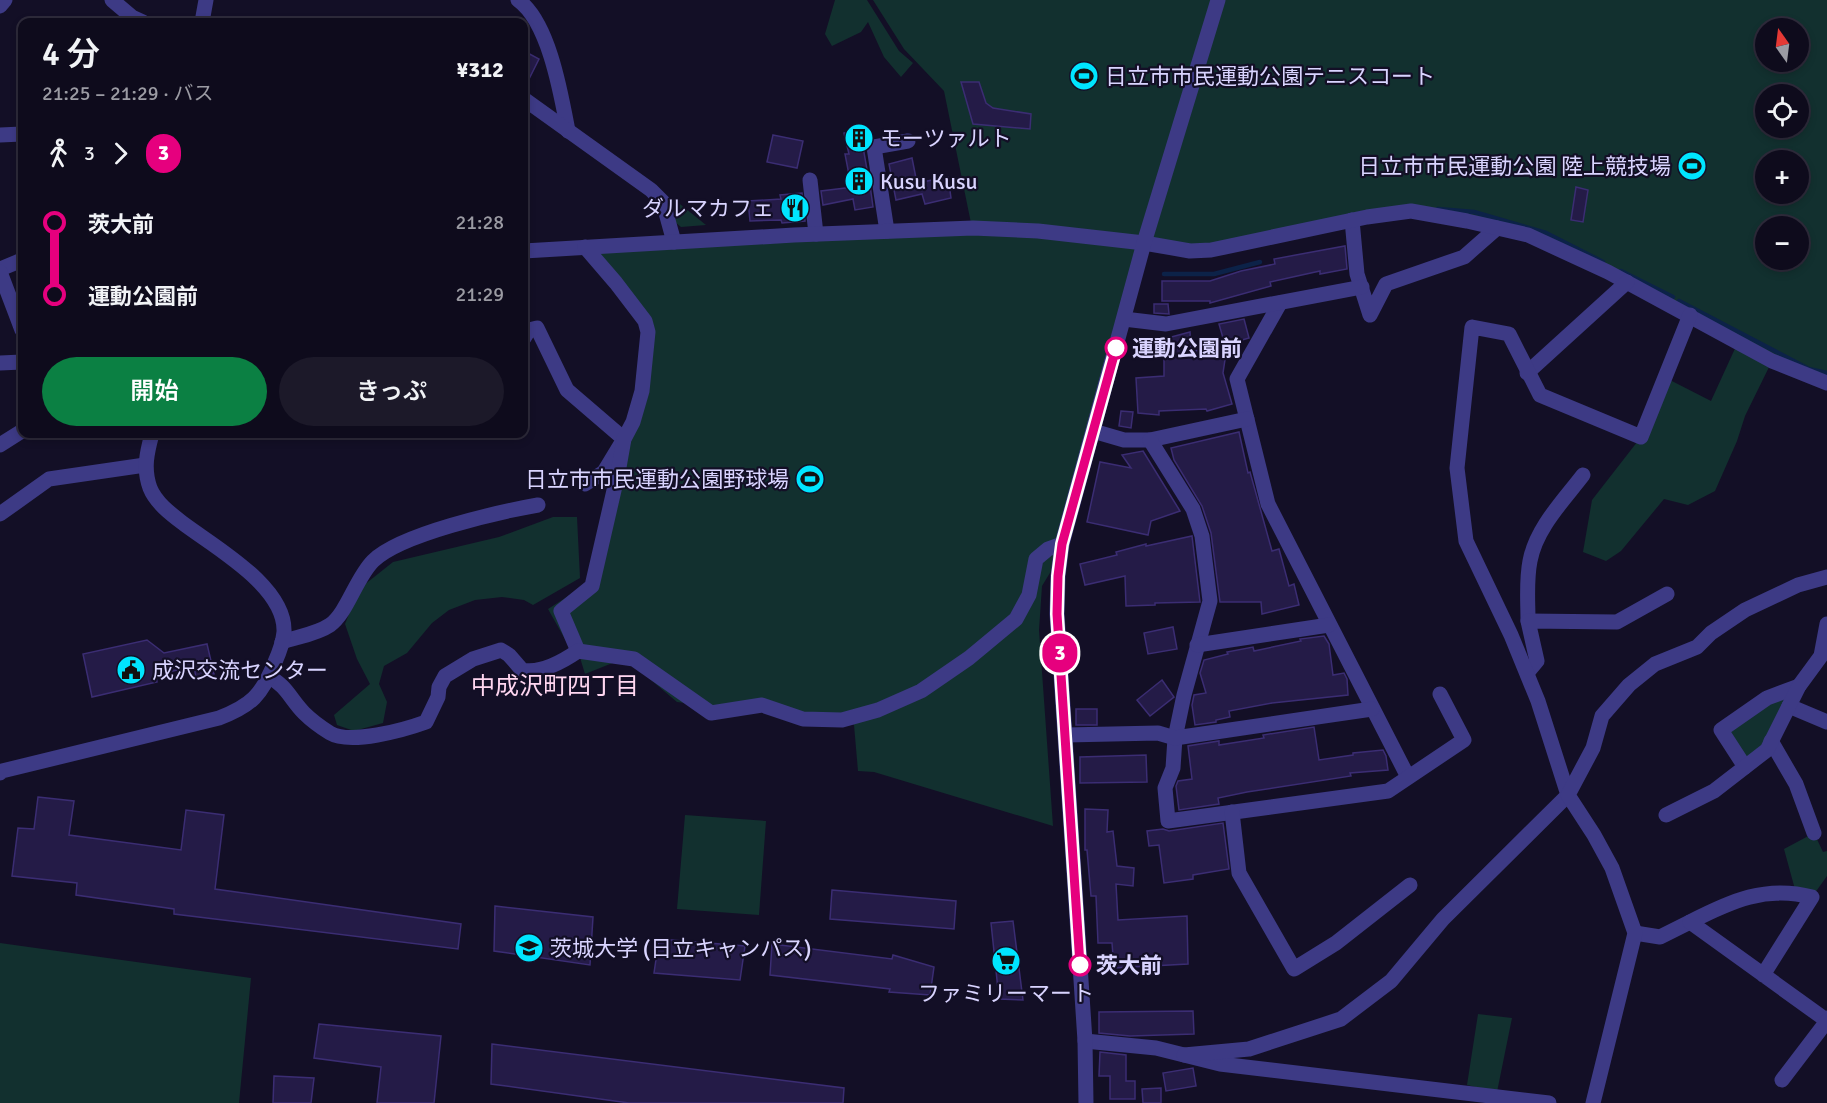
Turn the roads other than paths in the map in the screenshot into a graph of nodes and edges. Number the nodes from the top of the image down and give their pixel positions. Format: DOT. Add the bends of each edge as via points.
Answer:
graph roads {
  1 [pos="5,0"];
  2 [pos="112,0"];
  3 [pos="206,0"];
  4 [pos="1218,0"];
  5 [pos="526,2"];
  6 [pos="0,6"];
  7 [pos="132,18"];
  8 [pos="203,18"];
  9 [pos="528,102"];
  10 [pos="568,131"];
  11 [pos="18,134"];
  12 [pos="0,135"];
  13 [pos="908,141"];
  14 [pos="810,180"];
  15 [pos="1352,220"];
  16 [pos="1497,228"];
  17 [pos="887,231"];
  18 [pos="816,234"];
  19 [pos="674,242"];
  20 [pos="1144,243"];
  21 [pos="585,247"];
  22 [pos="528,251"];
  23 [pos="18,262"];
  24 [pos="0,270"];
  25 [pos="1627,282"];
  26 [pos="1362,287"];
  27 [pos="1280,303"];
  28 [pos="1690,315"];
  29 [pos="18,319"];
  30 [pos="1124,319"];
  31 [pos="528,332"];
  32 [pos="18,362"];
  33 [pos="0,363"];
  34 [pos="1527,373"];
  35 [pos="1827,383"];
  36 [pos="1247,419"];
  37 [pos="1092,430"];
  38 [pos="18,434"];
  39 [pos="151,438"];
  40 [pos="624,439"];
  41 [pos="1150,440"];
  42 [pos="0,445"];
  43 [pos="145,465"];
  44 [pos="1583,475"];
  45 [pos="585,484"];
  46 [pos="538,505"];
  47 [pos="0,514"];
  48 [pos="1062,544"];
  49 [pos="1827,577"];
  50 [pos="1667,594"];
  51 [pos="1528,621"];
  52 [pos="1827,624"];
  53 [pos="1329,625"];
  54 [pos="282,642"];
  55 [pos="1197,645"];
  56 [pos="578,651"];
  57 [pos="1527,673"];
  58 [pos="269,676"];
  59 [pos="1799,686"];
  60 [pos="1440,694"];
  61 [pos="1789,706"];
  62 [pos="1372,709"];
  63 [pos="1827,722"];
  64 [pos="1066,735"];
  65 [pos="1175,738"];
  66 [pos="1772,741"];
  67 [pos="1745,767"];
  68 [pos="1,772"];
  69 [pos="1408,777"];
  70 [pos="1568,795"];
  71 [pos="1232,812"];
  72 [pos="1666,815"];
  73 [pos="1814,833"];
  74 [pos="1410,885"];
  75 [pos="1690,922"];
  76 [pos="1635,933"];
  77 [pos="1763,975"];
  78 [pos="1827,1020"];
  79 [pos="1085,1041"];
  80 [pos="1184,1055"];
  81 [pos="1782,1080"];
  82 [pos="1086,1103"];
  83 [pos="1549,1103"];
  84 [pos="1593,1103"];
  1 -- 6 [label="street"];
  2 -- 7 [label="street"];
  3 -- 8 [label="street"];
  4 -- 20 [label="street"];
  5 -- 10 [label="street" via="558,79"];
  9 -- 10 [label="street"];
  10 -- 19 [label="street" via="663,202"];
  11 -- 12 [label="street"];
  13 -- 17 [label="street" via="874,147"];
  14 -- 18 [label="street"];
  15 -- 16 [label="street" via="1411,211"];
  15 -- 20 [label="street" via="1211,250 1190,251"];
  15 -- 26 [label="street" via="1357,274"];
  16 -- 25 [label="street" via="1528,235"];
  16 -- 26 [label="street" via="1464,256 1386,284 1370,315"];
  17 -- 18 [label="street"];
  17 -- 20 [label="street" via="1013,229"];
  18 -- 19 [label="street"];
  19 -- 21 [label="street"];
  20 -- 30 [label="street"];
  21 -- 22 [label="street"];
  21 -- 40 [label="street" via="645,321 648,332 642,392"];
  23 -- 24 [label="street"];
  24 -- 29 [label="street"];
  25 -- 28 [label="street"];
  25 -- 34 [label="street"];
  26 -- 27 [label="street"];
  27 -- 30 [label="street" via="1166,324"];
  27 -- 36 [label="street" via="1237,379"];
  28 -- 34 [label="street" via="1641,437 1540,395"];
  28 -- 35 [label="street" via="1772,361"];
  30 -- 37 [label="street"];
  31 -- 40 [label="street" via="537,328 567,390"];
  32 -- 33 [label="street"];
  34 -- 57 [label="street" via="1509,334 1472,327 1457,468 1466,541"];
  36 -- 41 [label="street"];
  36 -- 53 [label="street" via="1268,504"];
  37 -- 41 [label="street" via="1124,440"];
  37 -- 48 [label="street"];
  38 -- 42 [label="street"];
  39 -- 43 [label="street"];
  40 -- 45 [label="street" via="603,472"];
  40 -- 56 [label="street" via="592,586 561,611"];
  41 -- 55 [label="street" via="1193,509 1202,536 1210,601"];
  43 -- 47 [label="street" via="49,478"];
  43 -- 54 [label="street" via="151,489 166,510 265,587 280,611"];
  44 -- 51 [label="street" via="1543,529 1530,559"];
  46 -- 54 [label="street" via="495,513 406,541 374,560 328,627"];
  48 -- 56 [label="street" via="1036,559 1029,595 1016,619 969,658 921,691 878,710 842,720 803,719 762,705 711,713 634,659"];
  48 -- 64 [label="street" via="1057,604"];
  49 -- 70 [label="street" via="1798,585 1745,610 1697,647 1654,664 1629,685 1602,716 1593,748"];
  50 -- 51 [label="street" via="1617,622"];
  51 -- 57 [label="street" via="1537,661"];
  52 -- 59 [label="street" via="1821,656"];
  53 -- 55 [label="street"];
  53 -- 62 [label="street"];
  54 -- 58 [label="street"];
  55 -- 65 [label="street"];
  56 -- 58 [label="street" via="533,672 522,670 501,650 473,659 446,676 426,722 355,738 332,734 304,712 280,682"];
  57 -- 70 [label="street"];
  58 -- 68 [label="street" via="255,699 219,718"];
  59 -- 61 [label="street"];
  59 -- 67 [label="street" via="1767,698 1721,730"];
  60 -- 69 [label="street" via="1464,740"];
  61 -- 63 [label="street"];
  61 -- 66 [label="street"];
  62 -- 65 [label="street"];
  62 -- 69 [label="street"];
  64 -- 65 [label="street" via="1158,734"];
  64 -- 79 [label="street"];
  65 -- 71 [label="street" via="1173,768 1165,788 1168,821"];
  66 -- 67 [label="street" via="1767,750"];
  66 -- 73 [label="street" via="1796,784"];
  67 -- 72 [label="street" via="1714,791"];
  69 -- 71 [label="street" via="1388,791"];
  70 -- 76 [label="street" via="1612,868"];
  70 -- 80 [label="street" via="1443,919 1391,981 1341,1019 1249,1049"];
  71 -- 74 [label="street" via="1239,873 1294,969 1336,943"];
  75 -- 76 [label="street" via="1660,937"];
  75 -- 77 [label="street"];
  75 -- 77 [label="street" via="1757,894 1796,893 1812,897"];
  76 -- 84 [label="street"];
  77 -- 78 [label="street"];
  78 -- 81 [label="street"];
  79 -- 80 [label="street" via="1156,1048"];
  79 -- 82 [label="street"];
  80 -- 83 [label="street" via="1220,1064"];
}
